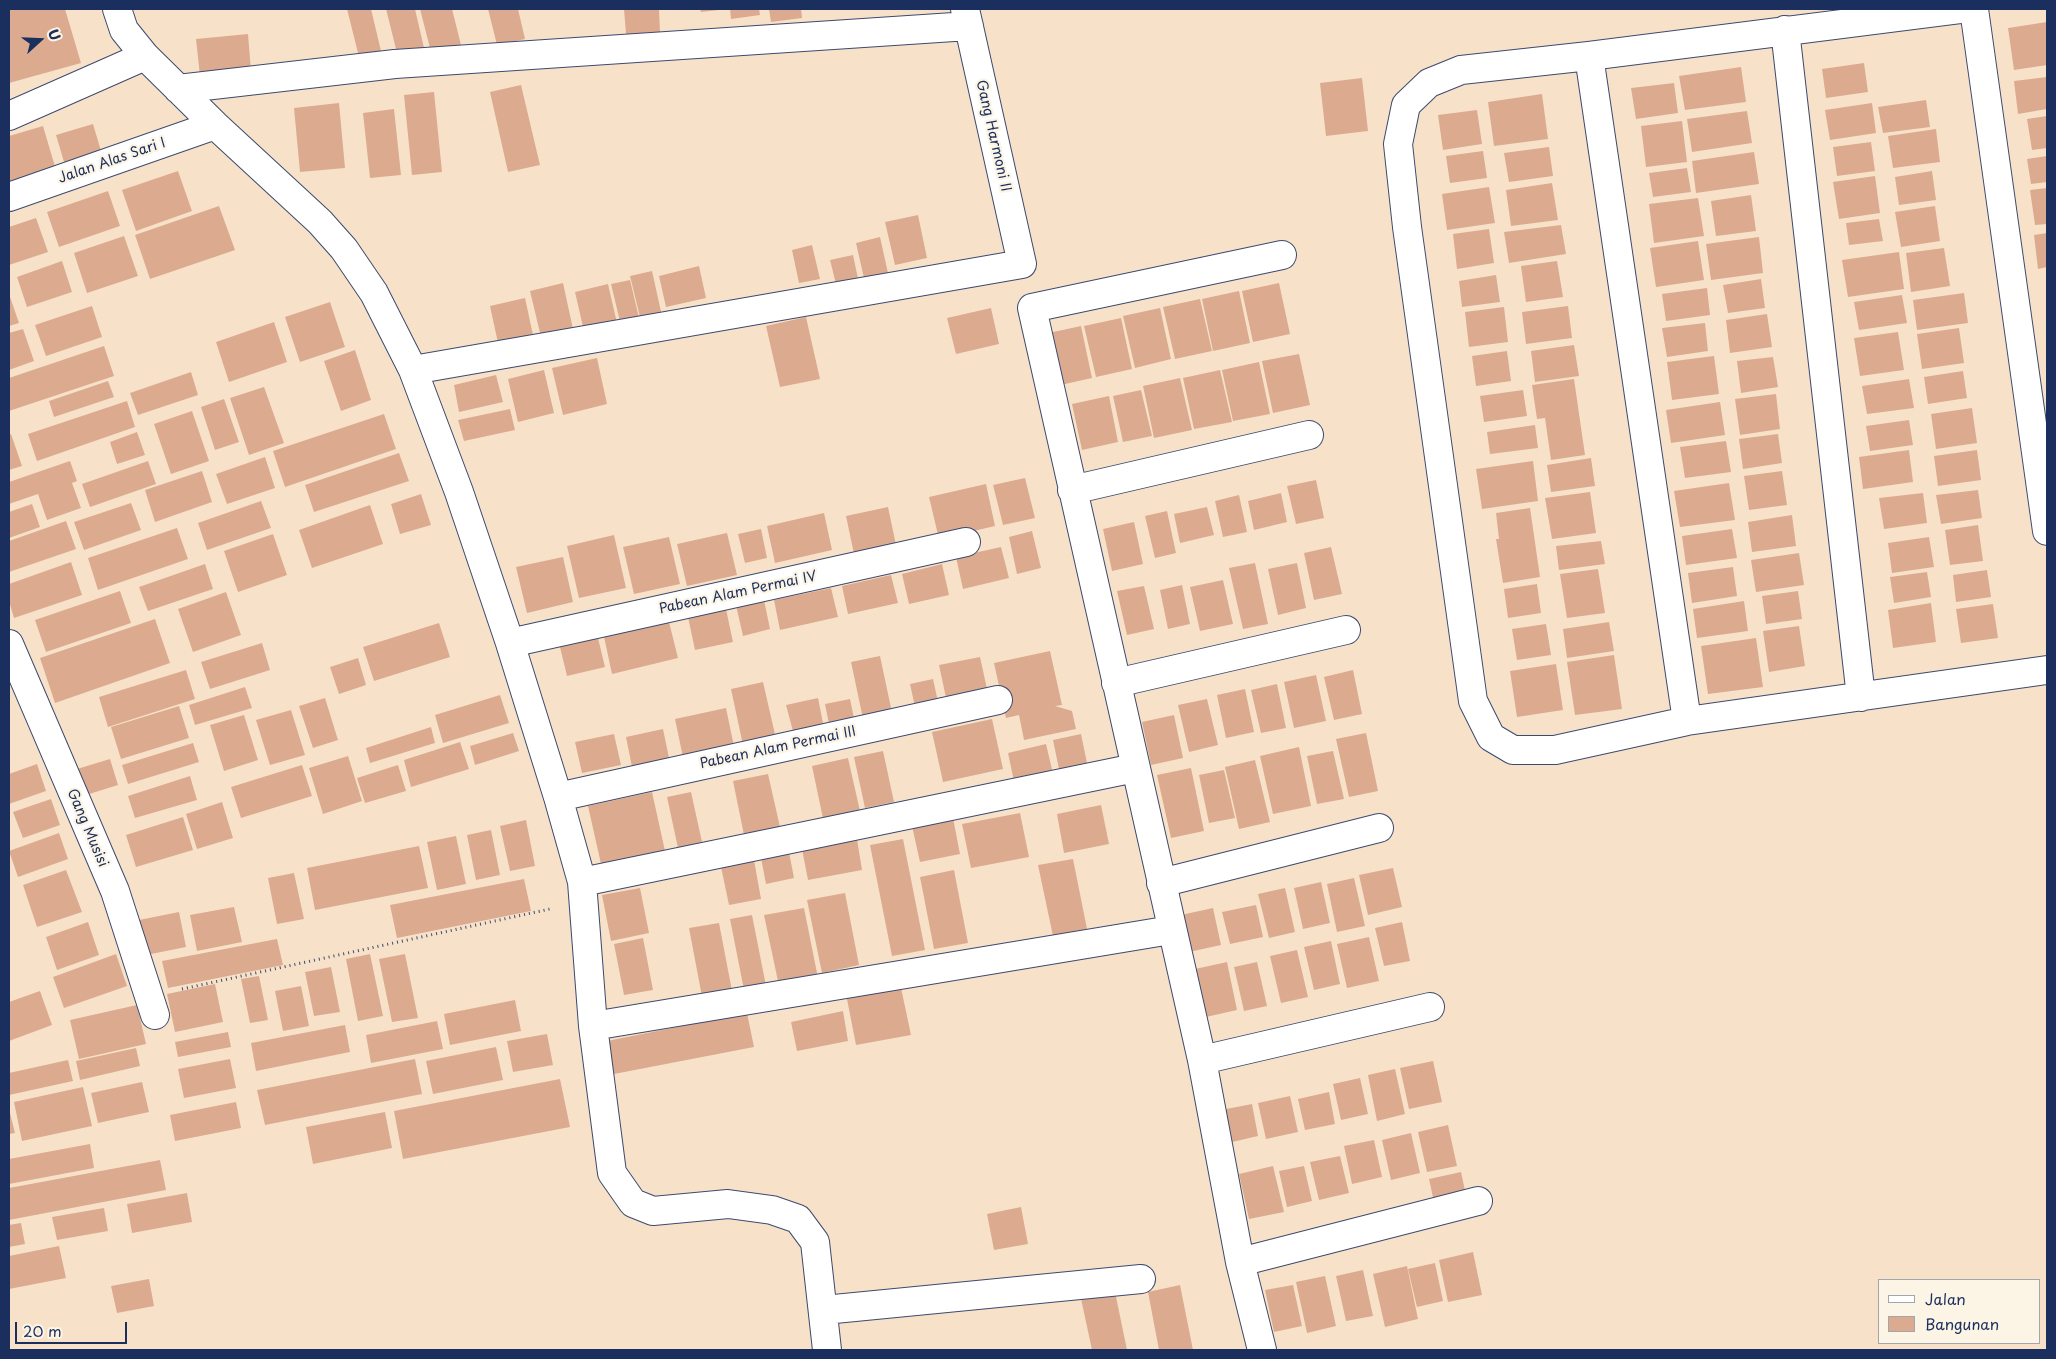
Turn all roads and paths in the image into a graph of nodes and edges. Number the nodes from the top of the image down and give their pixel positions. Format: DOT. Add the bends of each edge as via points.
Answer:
graph roads {
  1 [pos="117,9"];
  2 [pos="1960,9"];
  3 [pos="1974,9"];
  4 [pos="967,18"];
  5 [pos="1785,30"];
  6 [pos="145,56"];
  7 [pos="1590,56"];
  8 [pos="178,89"];
  9 [pos="9,116"];
  10 [pos="215,125"];
  11 [pos="9,197"];
  12 [pos="1282,255"];
  13 [pos="413,370"];
  14 [pos="1309,436"];
  15 [pos="1072,490"];
  16 [pos="2047,531"];
  17 [pos="966,542"];
  18 [pos="1346,630"];
  19 [pos="510,643"];
  20 [pos="9,644"];
  21 [pos="2047,670"];
  22 [pos="1116,683"];
  23 [pos="1861,697"];
  24 [pos="998,700"];
  25 [pos="1687,721"];
  26 [pos="1135,768"];
  27 [pos="558,797"];
  28 [pos="1379,828"];
  29 [pos="1161,882"];
  30 [pos="583,892"];
  31 [pos="1171,930"];
  32 [pos="152,1006"];
  33 [pos="1430,1006"];
  34 [pos="593,1026"];
  35 [pos="1202,1060"];
  36 [pos="1478,1201"];
  37 [pos="1240,1262"];
  38 [pos="1141,1279"];
  39 [pos="824,1310"];
  40 [pos="827,1350"];
  41 [pos="1262,1350"];
  1 -- 6 [label="street" via="124,30"];
  2 -- 5 [label="street"];
  3 -- 16 [label="street"];
  4 -- 8 [label="street" via="395,64"];
  4 -- 13 [label="street, Gang Harmoni II" via="1022,264"];
  5 -- 7 [label="street"];
  5 -- 23 [label="street"];
  6 -- 8 [label="street"];
  6 -- 9 [label="street"];
  7 -- 25 [label="street"];
  7 -- 25 [label="street" via="1461,70 1429,83 1406,105 1398,144 1473,701 1491,737 1513,750 1555,750"];
  8 -- 10 [label="street"];
  10 -- 11 [label="street, Jalan Alas Sari I"];
  10 -- 13 [label="street" via="320,222 344,249 374,293"];
  12 -- 15 [label="street" via="1032,308"];
  13 -- 19 [label="street"];
  14 -- 15 [label="street"];
  15 -- 22 [label="street"];
  17 -- 19 [label="street, Pabean Alam Permai IV"];
  18 -- 22 [label="street"];
  19 -- 27 [label="street"];
  20 -- 32 [label="street, Gang Musisi" via="115,891"];
  21 -- 23 [label="street"];
  22 -- 26 [label="street"];
  23 -- 25 [label="street"];
  24 -- 27 [label="street, Pabean Alam Permai III"];
  26 -- 29 [label="street"];
  26 -- 30 [label="street"];
  27 -- 30 [label="street"];
  28 -- 29 [label="street"];
  29 -- 31 [label="street"];
  30 -- 32 [label="path"];
  30 -- 34 [label="street"];
  31 -- 34 [label="street"];
  31 -- 35 [label="street"];
  33 -- 35 [label="street"];
  34 -- 39 [label="street" via="612,1173 633,1202 653,1211 728,1204 772,1210 798,1219 815,1242"];
  35 -- 37 [label="street"];
  36 -- 37 [label="street"];
  37 -- 41 [label="street"];
  38 -- 39 [label="street"];
  39 -- 40 [label="street"];
}
